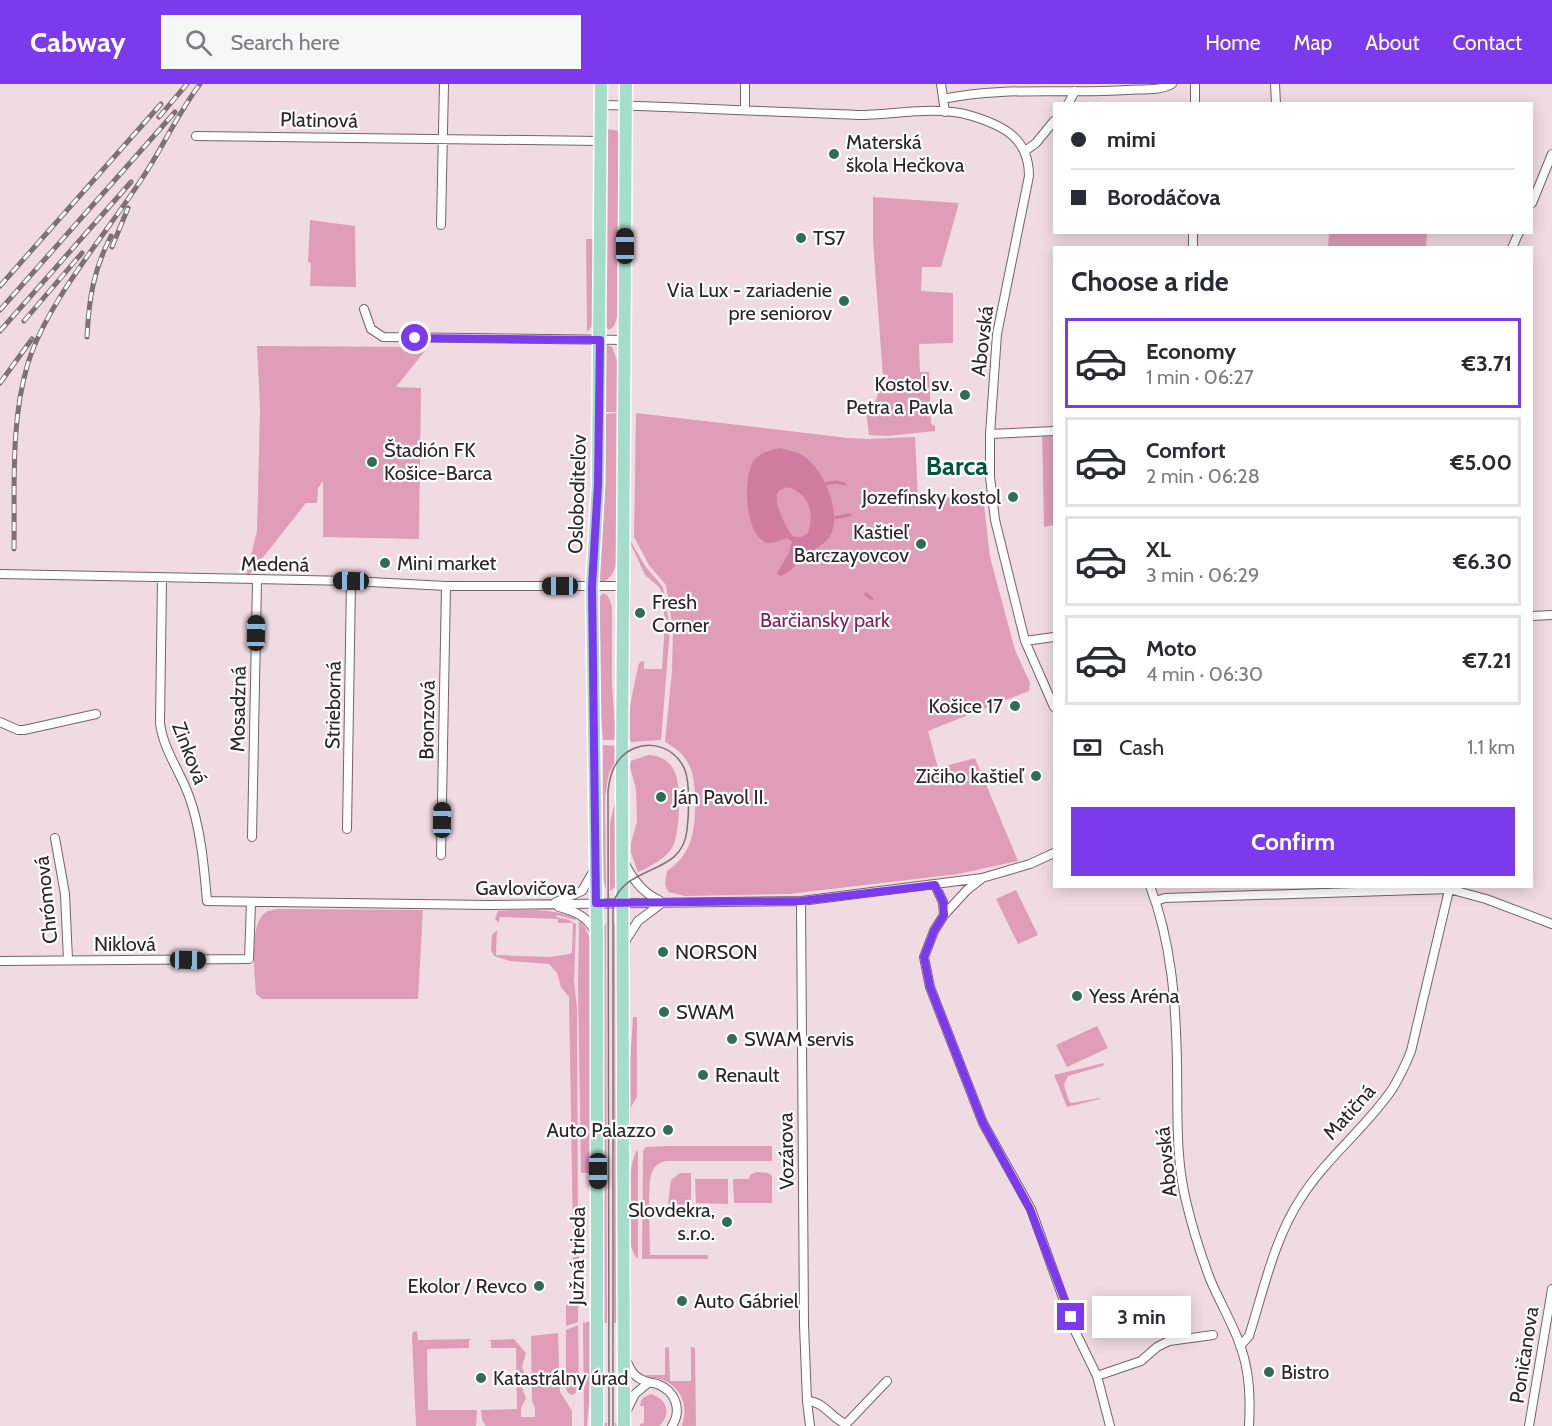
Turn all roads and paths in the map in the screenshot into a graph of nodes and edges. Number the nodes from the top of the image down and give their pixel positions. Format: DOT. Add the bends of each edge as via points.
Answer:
graph roads {
  1 [pos="444,84"];
  2 [pos="601,84"];
  3 [pos="626,84"];
  4 [pos="745,84"];
  5 [pos="940,84"];
  6 [pos="1172,84"];
  7 [pos="1195,84"];
  8 [pos="1275,84"];
  9 [pos="1075,91"];
  10 [pos="943,99"];
  11 [pos="1069,102"];
  12 [pos="1195,102"];
  13 [pos="1276,102"];
  14 [pos="601,105"];
  15 [pos="625,105"];
  16 [pos="745,110"];
  17 [pos="945,112"];
  18 [pos="1053,122"];
  19 [pos="196,136"];
  20 [pos="443,138"];
  21 [pos="600,141"];
  22 [pos="1025,151"];
  23 [pos="1552,154"];
  24 [pos="1533,201"];
  25 [pos="441,225"];
  26 [pos="364,309"];
  27 [pos="600,340"];
  28 [pos="625,340"];
  29 [pos="1053,431"];
  30 [pos="990,434"];
  31 [pos="0,574"];
  32 [pos="162,579"];
  33 [pos="257,581"];
  34 [pos="351,581"];
  35 [pos="446,586"];
  36 [pos="592,586"];
  37 [pos="622,586"];
  38 [pos="1533,615"];
  39 [pos="1552,615"];
  40 [pos="1053,637"];
  41 [pos="1025,642"];
  42 [pos="1053,704"];
  43 [pos="96,714"];
  44 [pos="0,722"];
  45 [pos="347,829"];
  46 [pos="252,837"];
  47 [pos="55,838"];
  48 [pos="1053,853"];
  49 [pos="441,855"];
  50 [pos="622,859"];
  51 [pos="595,867"];
  52 [pos="982,878"];
  53 [pos="935,885"];
  54 [pos="1151,888"];
  55 [pos="1449,888"];
  56 [pos="801,901"];
  57 [pos="1156,901"];
  58 [pos="207,902"];
  59 [pos="251,902"];
  60 [pos="663,902"];
  61 [pos="596,903"];
  62 [pos="622,903"];
  63 [pos="549,904"];
  64 [pos="944,915"];
  65 [pos="1552,924"];
  66 [pos="597,942"];
  67 [pos="622,947"];
  68 [pos="68,960"];
  69 [pos="0,961"];
  70 [pos="1552,1289"];
  71 [pos="1213,1335"];
  72 [pos="1240,1346"];
  73 [pos="624,1356"];
  74 [pos="1097,1376"];
  75 [pos="887,1381"];
  76 [pos="648,1383"];
  77 [pos="807,1401"];
  78 [pos="624,1422"];
  79 [pos="597,1426"];
  80 [pos="672,1426"];
  81 [pos="810,1426"];
  82 [pos="1110,1426"];
  83 [pos="1249,1426"];
  84 [pos="1529,1426"];
  1 -- 20 [label="street"];
  2 -- 14 [label="main road, Osloboditeľov"];
  3 -- 15 [label="main road"];
  4 -- 16 [label="street"];
  5 -- 10 [label="street"];
  6 -- 9 [label="street"];
  7 -- 12 [label="street"];
  8 -- 13 [label="street"];
  9 -- 10 [label="street" via="967,94"];
  9 -- 11 [label="street"];
  10 -- 17 [label="street"];
  14 -- 15 [label="street"];
  14 -- 21 [label="main road, Osloboditeľov"];
  15 -- 16 [label="street"];
  15 -- 28 [label="main road"];
  16 -- 17 [label="street" via="859,115"];
  17 -- 22 [label="street" via="974,117 1003,129 1017,138"];
  18 -- 22 [label="street"];
  19 -- 20 [label="street, Platinová"];
  20 -- 21 [label="street, Platinová"];
  20 -- 25 [label="street"];
  21 -- 27 [label="main road, Osloboditeľov"];
  22 -- 30 [label="street, Abovská" via="1028,185 997,334"];
  23 -- 24 [label="street"];
  26 -- 27 [label="street" via="371,329 383,337"];
  27 -- 28 [label="street"];
  27 -- 36 [label="main road, Osloboditeľov"];
  28 -- 37 [label="main road"];
  29 -- 30 [label="street"];
  30 -- 41 [label="street, Abovská" via="995,520"];
  31 -- 32 [label="street, Medená"];
  32 -- 33 [label="street, Medená"];
  32 -- 58 [label="street, Zinková" via="161,729 189,796"];
  33 -- 34 [label="street, Medená"];
  33 -- 46 [label="street, Mosadzná"];
  34 -- 35 [label="street, Medená"];
  34 -- 45 [label="street, Strieborná"];
  35 -- 36 [label="street, Medená"];
  35 -- 49 [label="street, Bronzová"];
  36 -- 37 [label="street, Medená"];
  36 -- 51 [label="main road, Osloboditeľov"];
  37 -- 50 [label="main road"];
  38 -- 39 [label="street"];
  40 -- 41 [label="street"];
  41 -- 42 [label="street, Abovská"];
  43 -- 44 [label="street" via="24,730"];
  47 -- 68 [label="street, Chrómová" via="65,894"];
  48 -- 52 [label="street, Gavlovičova"];
  50 -- 60 [label="street" via="638,885"];
  50 -- 62 [label="main road"];
  51 -- 61 [label="main road, Osloboditeľov"];
  51 -- 63 [label="street" via="582,891"];
  52 -- 53 [label="street, Gavlovičova"];
  52 -- 64 [label="street"];
  53 -- 56 [label="street, Gavlovičova"];
  53 -- 64 [label="street"];
  54 -- 57 [label="street, Abovská"];
  55 -- 57 [label="street"];
  55 -- 65 [label="street"];
  55 -- 72 [label="street, Matičná" via="1411,1051 1403,1070 1392,1090 1326,1162 1301,1197 1272,1260 1249,1336"];
  56 -- 60 [label="street, Gavlovičova"];
  56 -- 77 [label="street, Vozárova"];
  57 -- 72 [label="street, Abovská" via="1170,963 1182,1182 1210,1278"];
  58 -- 59 [label="street, Gavlovičova"];
  59 -- 63 [label="street, Gavlovičova"];
  59 -- 68 [label="street, Niklová" via="249,959"];
  60 -- 62 [label="street, Gavlovičova"];
  60 -- 67 [label="street" via="638,921"];
  61 -- 62 [label="street, Gavlovičova"];
  61 -- 63 [label="street, Gavlovičova"];
  61 -- 66 [label="main road, Osloboditeľov"];
  62 -- 67 [label="main road"];
  63 -- 66 [label="street" via="582,916 593,929"];
  64 -- 74 [label="street" via="924,957 930,987 983,1123 1030,1209 1075,1331"];
  66 -- 79 [label="main road, Južná trieda"];
  67 -- 73 [label="main road"];
  68 -- 69 [label="street, Niklová"];
  70 -- 84 [label="street, Poničanova"];
  71 -- 74 [label="street" via="1169,1341 1141,1361"];
  72 -- 83 [label="street, Abovská" via="1247,1371"];
  73 -- 76 [label="street" via="632,1373"];
  73 -- 78 [label="main road"];
  74 -- 82 [label="street"];
  75 -- 77 [label="street" via="846,1424 821,1404"];
  76 -- 78 [label="street" via="634,1394"];
  76 -- 80 [label="street" via="667,1390 675,1399 677,1410"];
  77 -- 81 [label="street, Vozárova"];
}
